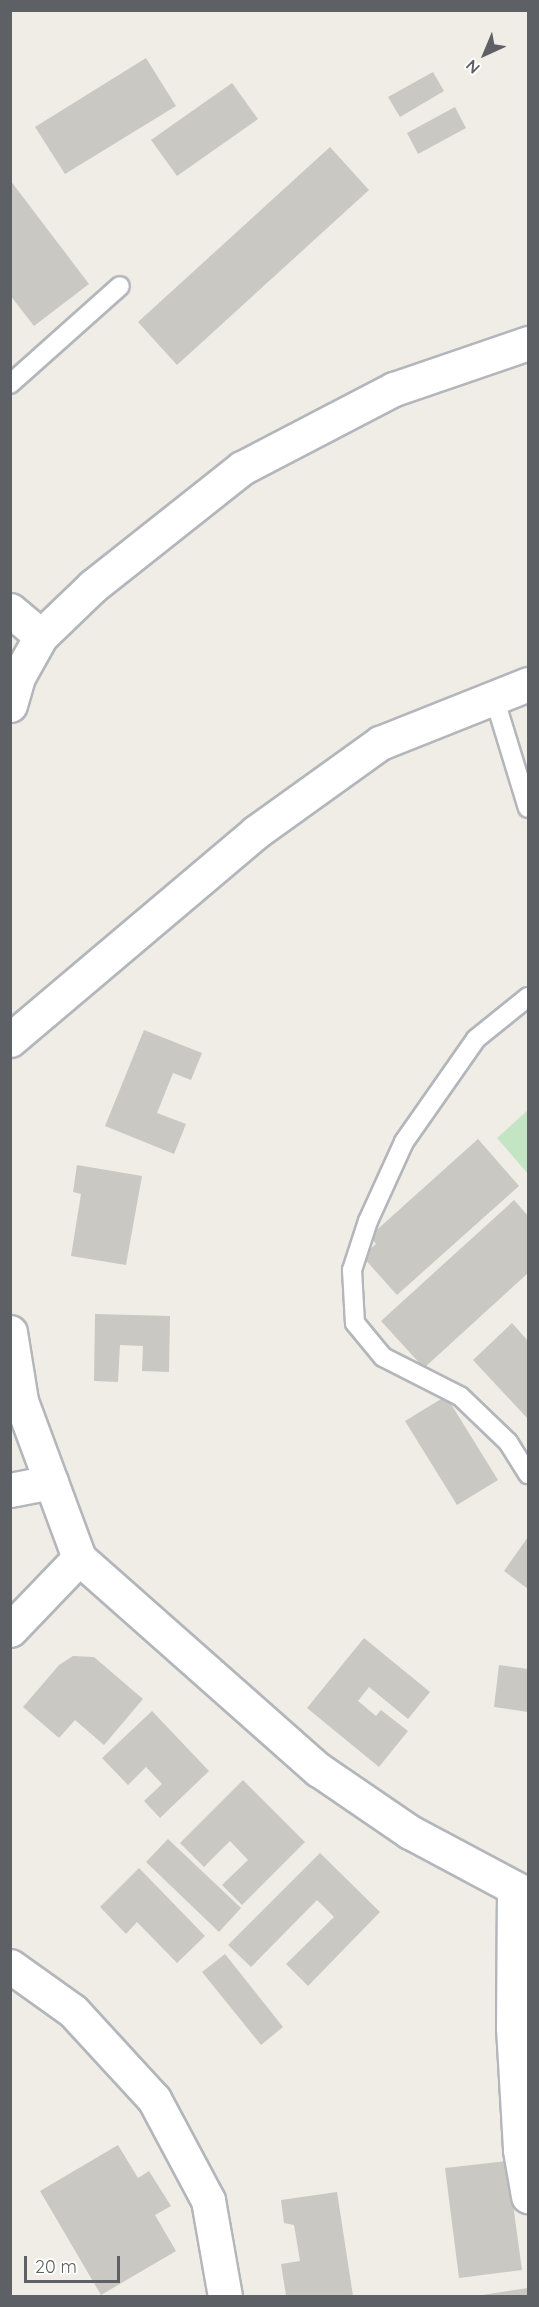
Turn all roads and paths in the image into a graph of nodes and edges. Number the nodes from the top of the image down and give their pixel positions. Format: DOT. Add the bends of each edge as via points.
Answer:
graph roads {
  1 [pos="120,286"];
  2 [pos="528,343"];
  3 [pos="10,384"];
  4 [pos="10,610"];
  5 [pos="41,636"];
  6 [pos="528,684"];
  7 [pos="494,698"];
  8 [pos="10,705"];
  9 [pos="528,808"];
  10 [pos="528,998"];
  11 [pos="10,1040"];
  12 [pos="10,1332"];
  13 [pos="528,1474"];
  14 [pos="51,1482"];
  15 [pos="10,1490"];
  16 [pos="79,1558"];
  17 [pos="10,1630"];
  18 [pos="521,1892"];
  19 [pos="10,1966"];
  20 [pos="528,2196"];
  21 [pos="225,2296"];
  1 -- 3 [label="lane"];
  2 -- 5 [label="street" via="394,389 242,468 93,586"];
  4 -- 5 [label="street"];
  5 -- 8 [label="street" via="18,677"];
  6 -- 7 [label="street"];
  7 -- 9 [label="lane"];
  7 -- 11 [label="street" via="380,743 256,832"];
  10 -- 13 [label="lane" via="476,1039 405,1142 368,1221 352,1270 355,1323 382,1357 460,1396 508,1442"];
  12 -- 14 [label="street" via="21,1401"];
  14 -- 15 [label="street"];
  14 -- 16 [label="street"];
  16 -- 17 [label="street"];
  16 -- 18 [label="street" via="319,1770 410,1832"];
  18 -- 20 [label="street" via="513,2027 520,2150"];
  19 -- 21 [label="street" via="73,2011 154,2099 208,2200"];
}
